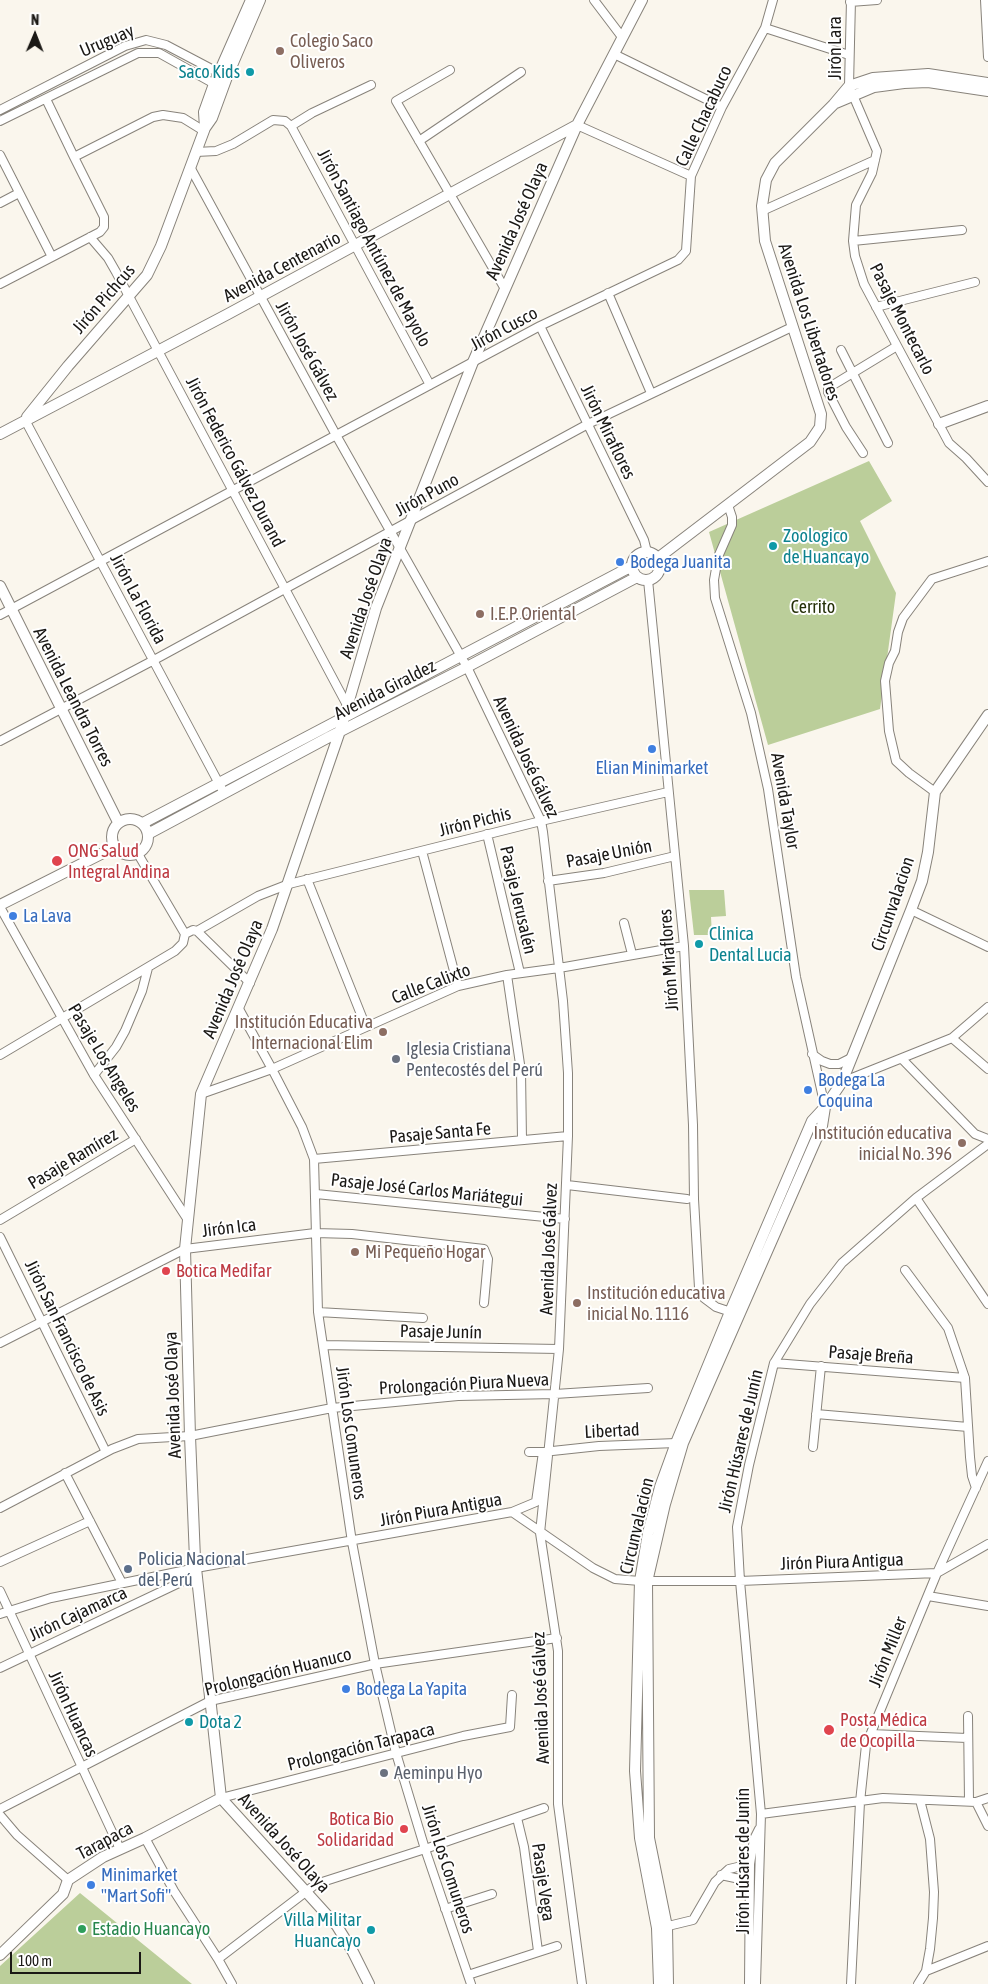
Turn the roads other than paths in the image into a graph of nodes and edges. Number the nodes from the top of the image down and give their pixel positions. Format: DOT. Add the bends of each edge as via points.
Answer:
graph roads {
  1 [pos="251,0"];
  2 [pos="260,0"];
  3 [pos="594,0"];
  4 [pos="642,0"];
  5 [pos="773,0"];
  6 [pos="877,0"];
  7 [pos="985,0"];
  8 [pos="851,1"];
  9 [pos="765,28"];
  10 [pos="242,30"];
  11 [pos="622,37"];
  12 [pos="614,54"];
  13 [pos="849,55"];
  14 [pos="988,57"];
  15 [pos="450,70"];
  16 [pos="521,72"];
  17 [pos="223,75"];
  18 [pos="988,83"];
  19 [pos="371,85"];
  20 [pos="218,87"];
  21 [pos="851,91"];
  22 [pos="988,91"];
  23 [pos="46,99"];
  24 [pos="722,107"];
  25 [pos="0,110"];
  26 [pos="0,121"];
  27 [pos="577,125"];
  28 [pos="291,126"];
  29 [pos="205,130"];
  30 [pos="419,141"];
  31 [pos="196,152"];
  32 [pos="0,155"];
  33 [pos="74,157"];
  34 [pos="875,160"];
  35 [pos="190,167"];
  36 [pos="691,176"];
  37 [pos="19,194"];
  38 [pos="450,194"];
  39 [pos="0,203"];
  40 [pos="762,211"];
  41 [pos="962,230"];
  42 [pos="90,237"];
  43 [pos="853,241"];
  44 [pos="355,246"];
  45 [pos="686,251"];
  46 [pos="52,257"];
  47 [pos="975,282"];
  48 [pos="0,284"];
  49 [pos="505,290"];
  50 [pos="608,293"];
  51 [pos="128,296"];
  52 [pos="261,296"];
  53 [pos="876,307"];
  54 [pos="540,326"];
  55 [pos="792,327"];
  56 [pos="897,346"];
  57 [pos="841,350"];
  58 [pos="160,351"];
  59 [pos="473,362"];
  60 [pos="853,374"];
  61 [pos="430,385"];
  62 [pos="651,393"];
  63 [pos="988,406"];
  64 [pos="25,420"];
  65 [pos="588,424"];
  66 [pos="939,424"];
  67 [pos="0,434"];
  68 [pos="336,435"];
  69 [pos="888,443"];
  70 [pos="863,453"];
  71 [pos="988,482"];
  72 [pos="234,491"];
  73 [pos="728,505"];
  74 [pos="410,521"];
  75 [pos="390,532"];
  76 [pos="400,548"];
  77 [pos="647,552"];
  78 [pos="658,558"];
  79 [pos="100,560"];
  80 [pos="988,561"];
  81 [pos="632,566"];
  82 [pos="637,577"];
  83 [pos="648,580"];
  84 [pos="0,586"];
  85 [pos="286,589"];
  86 [pos="11,610"];
  87 [pos="0,615"];
  88 [pos="460,658"];
  89 [pos="154,660"];
  90 [pos="467,667"];
  91 [pos="347,705"];
  92 [pos="61,709"];
  93 [pos="988,714"];
  94 [pos="342,719"];
  95 [pos="340,731"];
  96 [pos="0,741"];
  97 [pos="221,788"];
  98 [pos="668,792"];
  99 [pos="935,792"];
  100 [pos="541,821"];
  101 [pos="118,822"];
  102 [pos="143,823"];
  103 [pos="148,834"];
  104 [pos="487,834"];
  105 [pos="112,849"];
  106 [pos="422,851"];
  107 [pos="138,854"];
  108 [pos="675,856"];
  109 [pos="307,879"];
  110 [pos="548,881"];
  111 [pos="289,884"];
  112 [pos="0,906"];
  113 [pos="911,910"];
  114 [pos="624,923"];
  115 [pos="197,931"];
  116 [pos="186,934"];
  117 [pos="684,946"];
  118 [pos="988,948"];
  119 [pos="632,954"];
  120 [pos="148,968"];
  121 [pos="559,968"];
  122 [pos="520,973"];
  123 [pos="507,975"];
  124 [pos="250,983"];
  125 [pos="458,986"];
  126 [pos="988,1007"];
  127 [pos="239,1009"];
  128 [pos="62,1018"];
  129 [pos="366,1026"];
  130 [pos="952,1038"];
  131 [pos="812,1054"];
  132 [pos="0,1055"];
  133 [pos="851,1058"];
  134 [pos="902,1059"];
  135 [pos="272,1068"];
  136 [pos="988,1069"];
  137 [pos="94,1075"];
  138 [pos="842,1082"];
  139 [pos="201,1094"];
  140 [pos="825,1107"];
  141 [pos="568,1136"];
  142 [pos="136,1139"];
  143 [pos="988,1139"];
  144 [pos="522,1140"];
  145 [pos="988,1144"];
  146 [pos="314,1159"];
  147 [pos="567,1185"];
  148 [pos="316,1194"];
  149 [pos="916,1198"];
  150 [pos="687,1199"];
  151 [pos="565,1219"];
  152 [pos="0,1220"];
  153 [pos="188,1220"];
  154 [pos="315,1233"];
  155 [pos="0,1237"];
  156 [pos="185,1249"];
  157 [pos="905,1270"];
  158 [pos="484,1303"];
  159 [pos="988,1304"];
  160 [pos="318,1312"];
  161 [pos="734,1313"];
  162 [pos="422,1318"];
  163 [pos="42,1322"];
  164 [pos="0,1343"];
  165 [pos="323,1345"];
  166 [pos="560,1349"];
  167 [pos="774,1363"];
  168 [pos="821,1366"];
  169 [pos="965,1378"];
  170 [pos="648,1388"];
  171 [pos="555,1394"];
  172 [pos="332,1408"];
  173 [pos="816,1414"];
  174 [pos="968,1427"];
  175 [pos="190,1436"];
  176 [pos="676,1443"];
  177 [pos="813,1447"];
  178 [pos="546,1451"];
  179 [pos="106,1452"];
  180 [pos="530,1452"];
  181 [pos="988,1461"];
  182 [pos="65,1473"];
  183 [pos="976,1488"];
  184 [pos="0,1508"];
  185 [pos="512,1512"];
  186 [pos="90,1521"];
  187 [pos="540,1534"];
  188 [pos="352,1542"];
  189 [pos="988,1544"];
  190 [pos="0,1562"];
  191 [pos="196,1571"];
  192 [pos="937,1573"];
  193 [pos="644,1581"];
  194 [pos="740,1581"];
  195 [pos="122,1583"];
  196 [pos="0,1591"];
  197 [pos="928,1596"];
  198 [pos="988,1606"];
  199 [pos="9,1612"];
  200 [pos="0,1614"];
  201 [pos="556,1638"];
  202 [pos="29,1654"];
  203 [pos="375,1664"];
  204 [pos="0,1668"];
  205 [pos="512,1695"];
  206 [pos="210,1701"];
  207 [pos="968,1716"];
  208 [pos="871,1734"];
  209 [pos="967,1738"];
  210 [pos="396,1753"];
  211 [pos="82,1768"];
  212 [pos="221,1798"];
  213 [pos="988,1798"];
  214 [pos="920,1800"];
  215 [pos="972,1801"];
  216 [pos="860,1802"];
  217 [pos="544,1808"];
  218 [pos="0,1809"];
  219 [pos="761,1814"];
  220 [pos="0,1815"];
  221 [pos="517,1818"];
  222 [pos="988,1826"];
  223 [pos="760,1827"];
  224 [pos="145,1838"];
  225 [pos="120,1849"];
  226 [pos="425,1849"];
  227 [pos="750,1864"];
  228 [pos="721,1876"];
  229 [pos="68,1880"];
  230 [pos="749,1881"];
  231 [pos="306,1892"];
  232 [pos="492,1894"];
  233 [pos="445,1909"];
  234 [pos="662,1927"];
  235 [pos="557,1946"];
  236 [pos="988,1946"];
  237 [pos="538,1952"];
  238 [pos="0,1955"];
  239 [pos="218,1958"];
  240 [pos="926,1971"];
  241 [pos="468,1975"];
  242 [pos="232,1984"];
  243 [pos="369,1984"];
  244 [pos="471,1984"];
  245 [pos="582,1984"];
  246 [pos="659,1984"];
  247 [pos="668,1984"];
  248 [pos="749,1984"];
  249 [pos="756,1984"];
  250 [pos="851,1984"];
  251 [pos="918,1984"];
  1 -- 10 [label="street"];
  2 -- 10 [label="street"];
  3 -- 11 [label="street"];
  4 -- 11 [label="street, Avenida José Olaya"];
  5 -- 9 [label="street, Calle Chacabuco"];
  6 -- 8 [label="street"];
  7 -- 14 [label="street"];
  8 -- 13 [label="street, Jirón Lara"];
  9 -- 13 [label="street"];
  9 -- 24 [label="street, Calle Chacabuco"];
  10 -- 17 [label="street, Jirón Pichcus"];
  11 -- 12 [label="street, Avenida José Olaya"];
  12 -- 24 [label="street"];
  12 -- 27 [label="street, Avenida José Olaya"];
  13 -- 21 [label="street, Jirón Lara"];
  15 -- 30 [label="street" via="396,101"];
  16 -- 30 [label="street"];
  17 -- 20 [label="street, Jirón Pichcus"];
  17 -- 25 [label="street, Uruguay" via="166,45 146,40 125,46"];
  18 -- 21 [label="street, Avenida Los Libertadores" via="928,74 873,78"];
  19 -- 28 [label="street"];
  20 -- 23 [label="street, Uruguay" via="159,53 138,52"];
  20 -- 29 [label="street, Jirón Pichcus" via="212,118"];
  21 -- 22 [label="street, Avenida Los Libertadores" via="928,82"];
  21 -- 34 [label="street, Pasaje Montecarlo" via="877,151"];
  21 -- 40 [label="street, Avenida Los Libertadores" via="775,163 766,180"];
  23 -- 26 [label="street, Uruguay"];
  23 -- 33 [label="street"];
  24 -- 36 [label="street, Calle Chacabuco"];
  27 -- 36 [label="street"];
  27 -- 38 [label="street, Avenida Centenario"];
  27 -- 49 [label="street, Avenida José Olaya"];
  28 -- 31 [label="street" via="285,121 273,120 233,144"];
  28 -- 44 [label="street, Jirón Santiago Antúnez de Mayolo"];
  29 -- 31 [label="street, Jirón Pichcus"];
  29 -- 33 [label="street" via="183,118 153,117"];
  30 -- 38 [label="street"];
  31 -- 35 [label="street, Jirón Pichcus"];
  32 -- 37 [label="street"];
  33 -- 42 [label="street" via="104,217 104,227"];
  34 -- 40 [label="street"];
  34 -- 43 [label="street, Pasaje Montecarlo" via="856,206"];
  35 -- 51 [label="street, Jirón Pichcus" via="161,246 147,275"];
  35 -- 52 [label="street, Jirón José Gálvez"];
  36 -- 45 [label="street, Calle Chacabuco"];
  37 -- 39 [label="street"];
  37 -- 46 [label="street"];
  38 -- 44 [label="street, Avenida Centenario"];
  38 -- 49 [label="street"];
  40 -- 55 [label="street, Avenida Los Libertadores" via="765,241"];
  41 -- 43 [label="street"];
  42 -- 46 [label="street"];
  42 -- 51 [label="street, Jirón Federico Gálvez Durand" via="108,258"];
  43 -- 53 [label="street, Pasaje Montecarlo" via="864,284"];
  44 -- 52 [label="street, Avenida Centenario"];
  44 -- 61 [label="street, Jirón Santiago Antúnez de Mayolo"];
  45 -- 50 [label="street, Jirón Cusco" via="678,260"];
  46 -- 48 [label="street"];
  47 -- 53 [label="street"];
  49 -- 59 [label="street, Avenida José Olaya"];
  50 -- 54 [label="street, Jirón Cusco"];
  50 -- 62 [label="street"];
  51 -- 58 [label="street, Jirón Federico Gálvez Durand"];
  51 -- 64 [label="street, Jirón Pichcus"];
  52 -- 58 [label="street, Avenida Centenario"];
  52 -- 68 [label="street, Jirón José Gálvez"];
  53 -- 56 [label="street, Pasaje Montecarlo"];
  54 -- 59 [label="street, Jirón Cusco"];
  54 -- 65 [label="street, Jirón Miraflores"];
  55 -- 62 [label="street, Jirón Puno"];
  55 -- 73 [label="street, Avenida Los Libertadores" via="821,414 820,427 810,442"];
  56 -- 60 [label="street"];
  56 -- 66 [label="street, Pasaje Montecarlo"];
  57 -- 60 [label="street"];
  58 -- 64 [label="street, Avenida Centenario"];
  58 -- 72 [label="street, Jirón Federico Gálvez Durand"];
  59 -- 61 [label="street, Jirón Cusco"];
  59 -- 74 [label="street, Avenida José Olaya"];
  60 -- 69 [label="street"];
  60 -- 70 [label="street" via="832,384 828,392"];
  61 -- 68 [label="street, Jirón Cusco"];
  62 -- 65 [label="street, Jirón Puno"];
  63 -- 66 [label="street"];
  64 -- 67 [label="street, Avenida Centenario"];
  64 -- 79 [label="street, Jirón La Florida"];
  65 -- 74 [label="street, Jirón Puno"];
  65 -- 77 [label="street, Jirón Miraflores"];
  66 -- 71 [label="street, Pasaje Montecarlo" via="949,443"];
  68 -- 72 [label="street, Jirón Cusco"];
  68 -- 75 [label="street, Jirón José Gálvez"];
  72 -- 79 [label="street, Jirón Cusco"];
  72 -- 85 [label="street, Jirón Federico Gálvez Durand"];
  73 -- 78 [label="street, Avenida Los Libertadores"];
  73 -- 131 [label="street, Avenida Taylor" via="732,525 718,556 715,598 750,713 768,789 796,977"];
  74 -- 75 [label="street, Jirón Puno"];
  74 -- 76 [label="street, Avenida José Olaya"];
  75 -- 76 [label="street, Jirón José Gálvez"];
  75 -- 85 [label="street, Jirón Puno"];
  76 -- 88 [label="street, Avenida José Gálvez"];
  76 -- 91 [label="street, Avenida José Olaya" via="376,608"];
  77 -- 78 [label="street"];
  77 -- 81 [label="street" via="636,556"];
  78 -- 83 [label="street" via="660,571"];
  79 -- 86 [label="street, Jirón Cusco"];
  79 -- 89 [label="street, Jirón La Florida"];
  80 -- 99 [label="street" via="932,579 903,618 885,680 888,731 896,761"];
  81 -- 82 [label="street"];
  81 -- 88 [label="street, Avenida Giraldez"];
  82 -- 83 [label="street"];
  82 -- 90 [label="street, Avenida Giraldez"];
  83 -- 98 [label="street, Jirón Miraflores"];
  84 -- 86 [label="street, Avenida Leandra Torres"];
  85 -- 89 [label="street, Jirón Puno"];
  85 -- 91 [label="street, Jirón Federico Gálvez Durand"];
  86 -- 87 [label="street, Jirón Cusco"];
  86 -- 92 [label="street, Avenida Leandra Torres"];
  88 -- 90 [label="street, Avenida José Gálvez"];
  88 -- 94 [label="street, Avenida Giraldez"];
  89 -- 92 [label="street, Jirón Puno"];
  89 -- 97 [label="street, Jirón La Florida"];
  90 -- 95 [label="street, Avenida Giraldez"];
  90 -- 100 [label="street, Avenida José Gálvez"];
  91 -- 94 [label="street, Avenida José Olaya"];
  92 -- 96 [label="street, Jirón Puno"];
  92 -- 101 [label="street, Avenida Leandra Torres"];
  93 -- 99 [label="street, Circunvalacion"];
  94 -- 95 [label="street, Avenida José Olaya"];
  94 -- 97 [label="street, Avenida Giraldez"];
  95 -- 97 [label="street, Avenida Giraldez"];
  95 -- 111 [label="street, Avenida José Olaya"];
  97 -- 102 [label="street, Avenida Giraldez"];
  97 -- 103 [label="street, Avenida Giraldez"];
  98 -- 100 [label="street, Jirón Pichis"];
  98 -- 108 [label="street, Jirón Miraflores"];
  99 -- 113 [label="street, Circunvalacion" via="928,852"];
  100 -- 104 [label="street, Jirón Pichis"];
  100 -- 110 [label="street, Avenida José Gálvez"];
  101 -- 102 [label="street" via="132,818"];
  101 -- 105 [label="street" via="112,834"];
  102 -- 103 [label="street"];
  103 -- 107 [label="street" via="146,846"];
  104 -- 106 [label="street, Jirón Pichis"];
  104 -- 122 [label="street, Pasaje Jerusalén"];
  105 -- 107 [label="street" via="126,855"];
  105 -- 112 [label="street"];
  106 -- 109 [label="street, Jirón Pichis"];
  106 -- 125 [label="street"];
  107 -- 116 [label="street"];
  108 -- 110 [label="street, Pasaje Unión" via="604,873"];
  108 -- 117 [label="street, Jirón Miraflores"];
  109 -- 111 [label="street, Jirón Pichis"];
  109 -- 129 [label="street"];
  110 -- 121 [label="street, Avenida José Gálvez"];
  111 -- 115 [label="street, Jirón Pichis" via="258,896"];
  111 -- 124 [label="street, Avenida José Olaya"];
  112 -- 128 [label="street, Pasaje Los Angeles"];
  113 -- 118 [label="street"];
  113 -- 133 [label="street, Circunvalacion"];
  114 -- 119 [label="street"];
  115 -- 116 [label="street, Jirón Pichis"];
  115 -- 124 [label="street"];
  116 -- 120 [label="street" via="176,951"];
  117 -- 119 [label="street, Calle Calixto"];
  117 -- 161 [label="street, Jirón Miraflores" via="698,1288 704,1298 716,1307"];
  119 -- 121 [label="street, Calle Calixto"];
  120 -- 128 [label="street"];
  120 -- 137 [label="street" via="130,1022"];
  121 -- 122 [label="street, Calle Calixto"];
  121 -- 141 [label="street, Avenida José Gálvez" via="568,1072"];
  122 -- 123 [label="street, Calle Calixto"];
  123 -- 125 [label="street, Calle Calixto"];
  123 -- 144 [label="street" via="521,1071"];
  124 -- 127 [label="street, Avenida José Olaya"];
  125 -- 129 [label="street, Calle Calixto"];
  126 -- 130 [label="street"];
  127 -- 135 [label="street, Jirón Los Comuneros"];
  127 -- 139 [label="street, Avenida José Olaya"];
  128 -- 132 [label="street"];
  128 -- 137 [label="street, Pasaje Los Angeles"];
  129 -- 135 [label="street, Calle Calixto"];
  130 -- 134 [label="street"];
  130 -- 136 [label="street"];
  131 -- 133 [label="street" via="830,1064"];
  131 -- 140 [label="street, Avenida Taylor"];
  133 -- 138 [label="street, Circunvalacion"];
  134 -- 138 [label="street"];
  134 -- 143 [label="street" via="975,1134"];
  135 -- 139 [label="street, Calle Calixto"];
  135 -- 146 [label="street, Jirón Los Comuneros" via="302,1127"];
  137 -- 142 [label="street, Pasaje Los Angeles"];
  138 -- 140 [label="street, Circunvalacion"];
  139 -- 153 [label="street, Avenida José Olaya"];
  140 -- 161 [label="street, Circunvalacion" via="812,1120"];
  141 -- 144 [label="street, Pasaje Santa Fe"];
  141 -- 147 [label="street, Avenida José Gálvez"];
  142 -- 152 [label="street, Pasaje Ramírez"];
  142 -- 153 [label="street, Pasaje Los Angeles"];
  144 -- 146 [label="street, Pasaje Santa Fe"];
  145 -- 149 [label="street, Jirón Húsares de Junín"];
  146 -- 148 [label="street, Jirón Los Comuneros"];
  147 -- 150 [label="street"];
  147 -- 151 [label="street, Avenida José Gálvez"];
  148 -- 151 [label="street, Pasaje José Carlos Mariátegui"];
  148 -- 154 [label="street, Jirón Los Comuneros"];
  149 -- 159 [label="street"];
  149 -- 167 [label="street, Jirón Húsares de Junín" via="842,1263 810,1304"];
  151 -- 166 [label="street, Avenida José Gálvez"];
  153 -- 156 [label="street, Avenida José Olaya"];
  154 -- 156 [label="street, Jirón Ica"];
  154 -- 158 [label="street, Jirón Ica" via="484,1249 488,1259"];
  154 -- 160 [label="street, Jirón Los Comuneros"];
  155 -- 163 [label="street, Jirón San Francisco de Asis"];
  156 -- 163 [label="street, Jirón Ica"];
  156 -- 175 [label="street, Avenida José Olaya"];
  157 -- 169 [label="street" via="948,1328"];
  160 -- 162 [label="street"];
  160 -- 165 [label="street, Jirón Los Comuneros"];
  161 -- 176 [label="street, Circunvalacion"];
  161 -- 193 [label="street, Circunvalacion" via="683,1443"];
  163 -- 164 [label="street, Jirón Ica"];
  163 -- 179 [label="street, Jirón San Francisco de Asis"];
  165 -- 166 [label="street, Pasaje Junín"];
  165 -- 172 [label="street, Jirón Los Comuneros"];
  166 -- 171 [label="street, Avenida José Gálvez"];
  167 -- 168 [label="street, Pasaje Breña"];
  167 -- 194 [label="street, Jirón Húsares de Junín" via="749,1465 738,1527"];
  168 -- 169 [label="street, Pasaje Breña"];
  168 -- 173 [label="street"];
  169 -- 174 [label="street"];
  170 -- 171 [label="street, Prolongación Piura Nueva"];
  171 -- 172 [label="street, Prolongación Piura Nueva" via="458,1396"];
  171 -- 178 [label="street, Avenida José Gálvez"];
  172 -- 175 [label="street, Prolongación Piura Nueva"];
  172 -- 188 [label="street, Jirón Los Comuneros"];
  173 -- 174 [label="street"];
  173 -- 177 [label="street"];
  174 -- 183 [label="street"];
  175 -- 179 [label="street, Prolongación Piura Nueva" via="138,1439"];
  175 -- 191 [label="street, Avenida José Olaya"];
  176 -- 178 [label="street, Libertad"];
  176 -- 193 [label="street, Circunvalacion" via="648,1533"];
  178 -- 180 [label="street, Libertad"];
  178 -- 185 [label="street" via="536,1502"];
  178 -- 187 [label="street, Avenida José Gálvez"];
  179 -- 182 [label="street, Prolongación Piura Nueva"];
  181 -- 183 [label="street, Jirón Miller"];
  182 -- 184 [label="street, Prolongación Piura Nueva"];
  182 -- 186 [label="street"];
  183 -- 192 [label="street, Jirón Miller"];
  185 -- 187 [label="street, Jirón Piura Antigua"];
  185 -- 188 [label="street, Jirón Piura Antigua"];
  186 -- 190 [label="street"];
  186 -- 195 [label="street"];
  187 -- 193 [label="street, Jirón Piura Antigua" via="615,1579"];
  187 -- 201 [label="street, Avenida José Gálvez"];
  188 -- 191 [label="street, Jirón Piura Antigua"];
  188 -- 203 [label="street, Jirón Los Comuneros"];
  189 -- 192 [label="street, Jirón Piura Antigua"];
  191 -- 195 [label="street, Jirón Piura Antigua"];
  191 -- 202 [label="street, Jirón Cajamarca"];
  191 -- 206 [label="street, Avenida José Olaya"];
  192 -- 194 [label="street, Jirón Piura Antigua"];
  192 -- 197 [label="street, Jirón Miller"];
  193 -- 194 [label="street, Jirón Piura Antigua"];
  193 -- 234 [label="street, Circunvalacion" via="635,1771 640,1838"];
  194 -- 219 [label="street, Jirón Húsares de Junín"];
  195 -- 199 [label="street, Jirón Piura Antigua" via="51,1598"];
  196 -- 199 [label="street, Jirón Huancas"];
  197 -- 198 [label="street"];
  197 -- 208 [label="street, Jirón Miller"];
  199 -- 200 [label="street, Jirón Piura Antigua"];
  199 -- 202 [label="street, Jirón Huancas"];
  201 -- 203 [label="street, Prolongación Huanuco"];
  201 -- 245 [label="street, Avenida José Gálvez" via="558,1804"];
  202 -- 204 [label="street, Jirón Cajamarca"];
  202 -- 211 [label="street, Jirón Huancas"];
  203 -- 206 [label="street, Prolongación Huanuco"];
  203 -- 210 [label="street, Jirón Los Comuneros"];
  205 -- 210 [label="street, Prolongación Tarapaca" via="510,1726"];
  206 -- 211 [label="street, Prolongación Huanuco"];
  206 -- 212 [label="street, Avenida José Olaya"];
  207 -- 209 [label="street"];
  208 -- 209 [label="street"];
  208 -- 216 [label="street, Jirón Miller" via="866,1745"];
  209 -- 215 [label="street"];
  210 -- 212 [label="street, Prolongación Tarapaca"];
  210 -- 226 [label="street, Jirón Los Comuneros"];
  211 -- 218 [label="street, Prolongación Huanuco"];
  211 -- 225 [label="street, Jirón Huancas"];
  212 -- 224 [label="street, Tarapaca"];
  212 -- 231 [label="street, Avenida José Olaya"];
  213 -- 215 [label="street"];
  214 -- 215 [label="street"];
  214 -- 216 [label="street" via="883,1798"];
  214 -- 240 [label="street" via="930,1839 934,1892 934,1918"];
  215 -- 222 [label="street"];
  216 -- 219 [label="street"];
  216 -- 250 [label="street, Jirón Miller"];
  217 -- 221 [label="street"];
  219 -- 223 [label="street, Jirón Húsares de Junín"];
  220 -- 229 [label="street" via="16,1835"];
  221 -- 226 [label="street"];
  221 -- 237 [label="street, Pasaje Vega"];
  223 -- 227 [label="street, Jirón Húsares de Junín" via="754,1839"];
  223 -- 249 [label="street, Jirón Húsares de Junín"];
  224 -- 225 [label="street, Tarapaca"];
  224 -- 239 [label="street" via="174,1891"];
  225 -- 229 [label="street, Tarapaca"];
  226 -- 231 [label="street" via="322,1881"];
  226 -- 233 [label="street, Jirón Los Comuneros"];
  227 -- 228 [label="street" via="729,1869"];
  227 -- 230 [label="street, Jirón Húsares de Junín"];
  228 -- 230 [label="street"];
  228 -- 234 [label="street" via="693,1920"];
  229 -- 238 [label="street, Tarapaca" via="63,1894"];
  230 -- 248 [label="street, Jirón Húsares de Junín"];
  231 -- 239 [label="street"];
  231 -- 243 [label="street, Avenida José Olaya" via="337,1926"];
  232 -- 233 [label="street"];
  233 -- 241 [label="street, Jirón Los Comuneros"];
  234 -- 246 [label="street, Circunvalacion"];
  234 -- 247 [label="street, Circunvalacion"];
  235 -- 237 [label="street"];
  236 -- 240 [label="street"];
  237 -- 241 [label="street"];
  239 -- 242 [label="street"];
  240 -- 251 [label="street"];
  241 -- 244 [label="street, Jirón Los Comuneros"];
}
